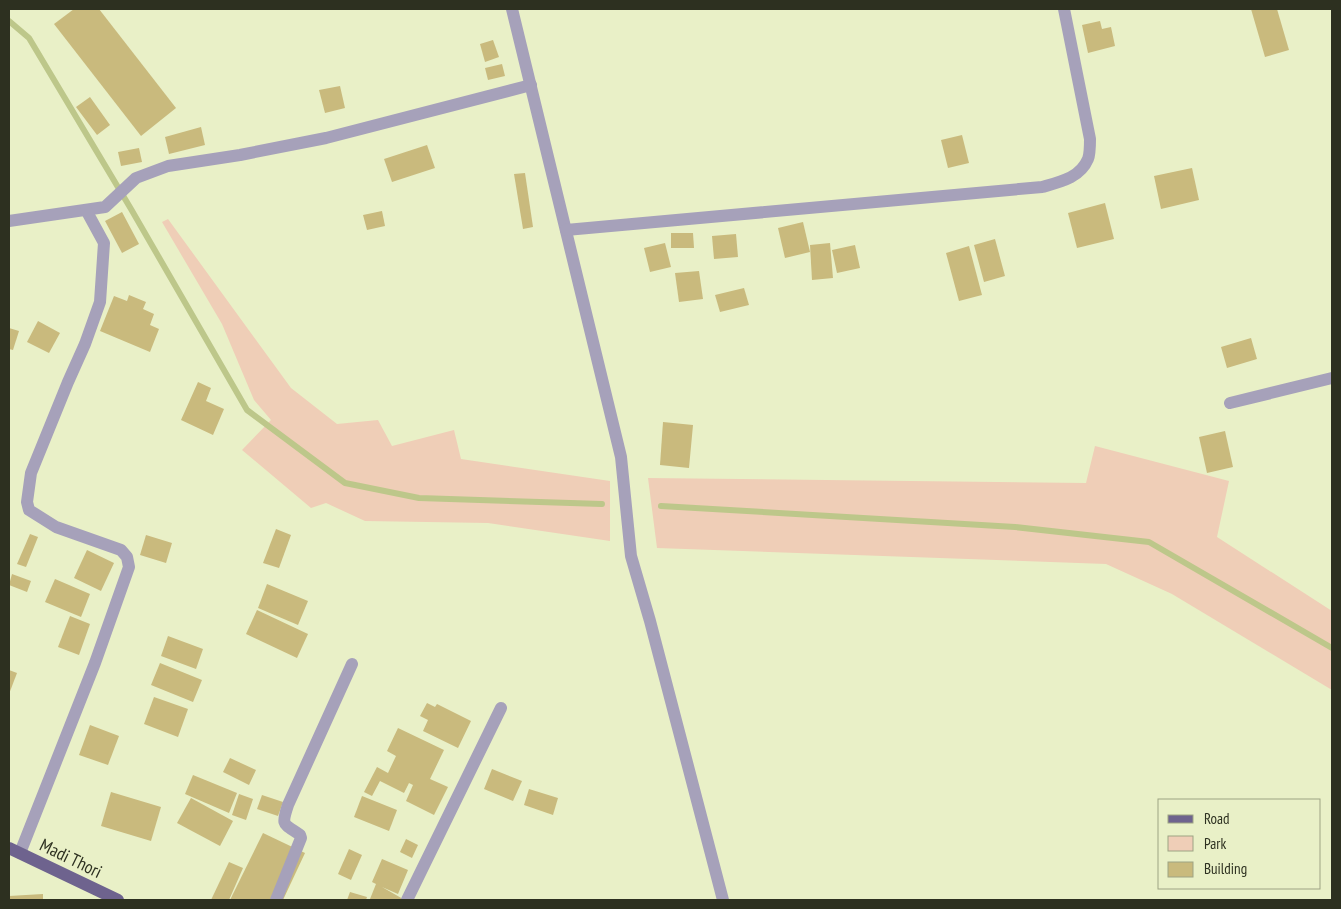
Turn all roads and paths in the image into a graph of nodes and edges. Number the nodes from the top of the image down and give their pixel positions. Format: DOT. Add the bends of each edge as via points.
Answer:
graph roads {
  1 [pos="512,9"];
  2 [pos="1064,9"];
  3 [pos="531,85"];
  4 [pos="86,210"];
  5 [pos="9,221"];
  6 [pos="566,230"];
  7 [pos="1332,378"];
  8 [pos="1230,403"];
  9 [pos="352,664"];
  10 [pos="501,708"];
  11 [pos="14,851"];
  12 [pos="118,900"];
  13 [pos="276,900"];
  14 [pos="407,900"];
  15 [pos="723,900"];
  1 -- 3 [label="street"];
  2 -- 6 [label="street" via="1090,139 1088,158 1080,170 1066,181 1042,187"];
  3 -- 4 [label="street" via="326,138 168,166 136,178 104,207"];
  3 -- 6 [label="street"];
  4 -- 5 [label="street"];
  4 -- 11 [label="street" via="104,243 100,302 86,344 31,473 26,502 29,510 56,527 121,550 129,567 95,663"];
  6 -- 15 [label="street" via="621,457 631,556"];
  7 -- 8 [label="street"];
  9 -- 13 [label="street" via="283,820 300,838"];
  10 -- 14 [label="street"];
  11 -- 12 [label="main road, Madi Thori"];
}
